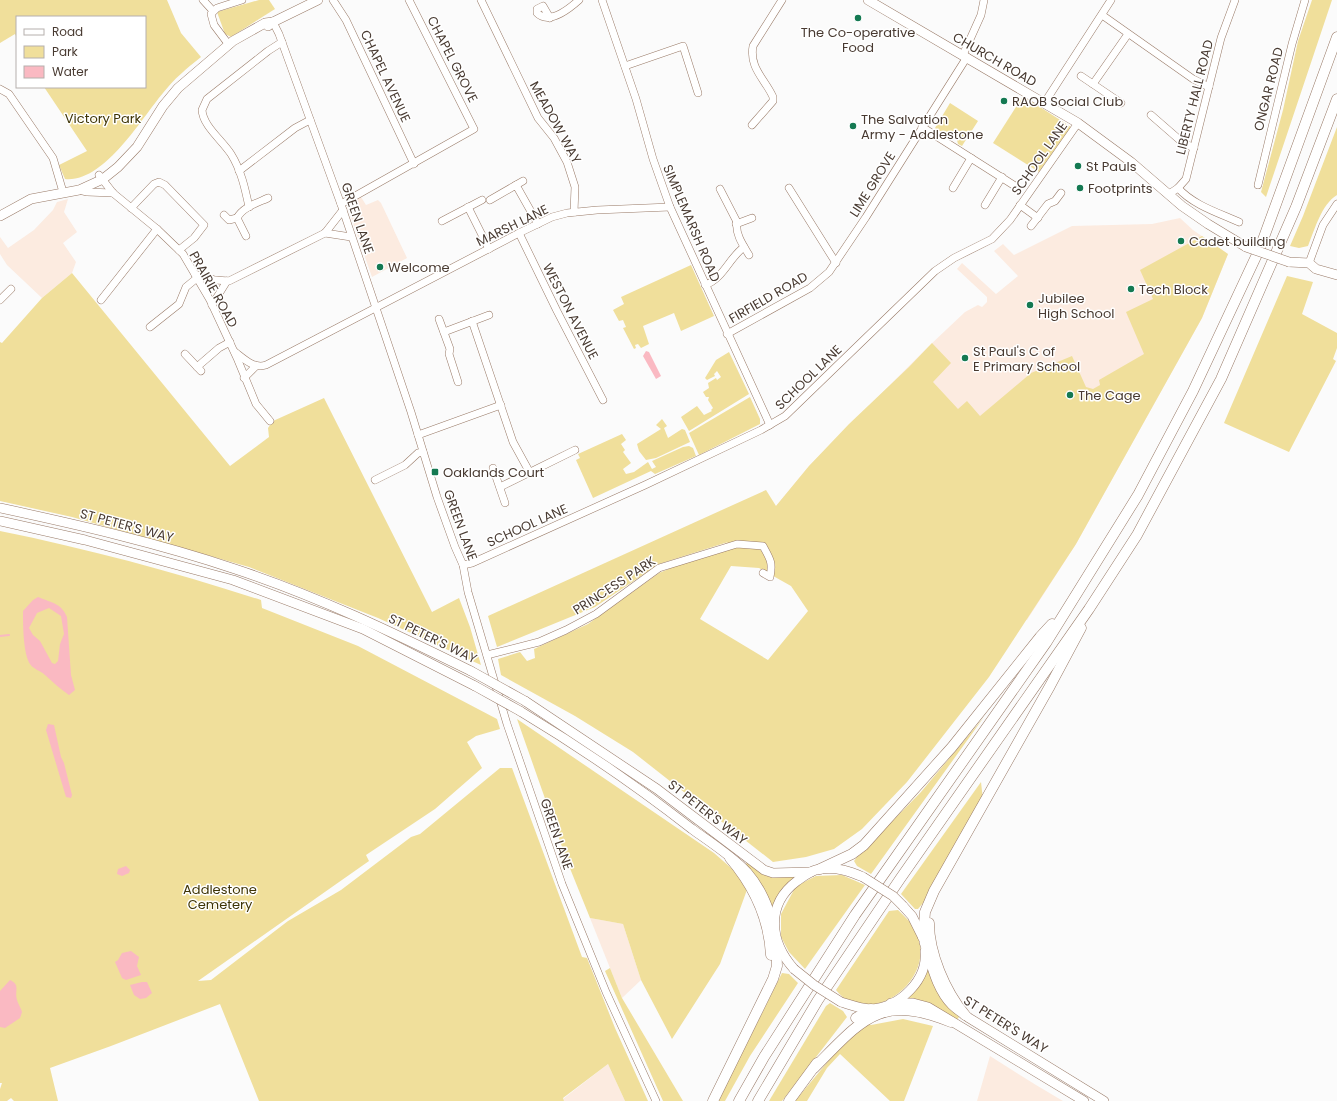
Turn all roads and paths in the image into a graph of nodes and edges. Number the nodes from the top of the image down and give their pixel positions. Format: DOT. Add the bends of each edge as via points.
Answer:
graph roads {
  1 [pos="203,0"];
  2 [pos="242,0"];
  3 [pos="318,0"];
  4 [pos="333,0"];
  5 [pos="409,0"];
  6 [pos="481,0"];
  7 [pos="579,0"];
  8 [pos="602,0"];
  9 [pos="782,0"];
  10 [pos="868,0"];
  11 [pos="984,0"];
  12 [pos="1111,0"];
  13 [pos="1235,0"];
  14 [pos="1305,0"];
  15 [pos="213,11"];
  16 [pos="1102,15"];
  17 [pos="550,18"];
  18 [pos="273,22"];
  19 [pos="1128,34"];
  20 [pos="1337,37"];
  21 [pos="282,42"];
  22 [pos="229,45"];
  23 [pos="965,56"];
  24 [pos="625,66"];
  25 [pos="1081,76"];
  26 [pos="1093,84"];
  27 [pos="1209,87"];
  28 [pos="0,89"];
  29 [pos="698,93"];
  30 [pos="1337,99"];
  31 [pos="1045,102"];
  32 [pos="1121,103"];
  33 [pos="1151,115"];
  34 [pos="310,120"];
  35 [pos="1078,123"];
  36 [pos="752,125"];
  37 [pos="922,127"];
  38 [pos="1194,148"];
  39 [pos="971,158"];
  40 [pos="414,164"];
  41 [pos="239,171"];
  42 [pos="101,177"];
  43 [pos="1002,177"];
  44 [pos="524,181"];
  45 [pos="516,185"];
  46 [pos="1258,185"];
  47 [pos="1015,186"];
  48 [pos="788,188"];
  49 [pos="953,188"];
  50 [pos="1178,188"];
  51 [pos="720,189"];
  52 [pos="79,190"];
  53 [pos="63,192"];
  54 [pos="113,193"];
  55 [pos="1061,193"];
  56 [pos="1169,194"];
  57 [pos="268,198"];
  58 [pos="482,200"];
  59 [pos="490,200"];
  60 [pos="1337,204"];
  61 [pos="985,205"];
  62 [pos="1020,205"];
  63 [pos="249,207"];
  64 [pos="342,207"];
  65 [pos="468,207"];
  66 [pos="670,207"];
  67 [pos="131,208"];
  68 [pos="574,212"];
  69 [pos="224,215"];
  70 [pos="0,216"];
  71 [pos="237,218"];
  72 [pos="752,218"];
  73 [pos="1038,218"];
  74 [pos="442,221"];
  75 [pos="1239,222"];
  76 [pos="538,224"];
  77 [pos="736,224"];
  78 [pos="1031,226"];
  79 [pos="157,229"];
  80 [pos="325,233"];
  81 [pos="519,233"];
  82 [pos="246,236"];
  83 [pos="351,237"];
  84 [pos="744,247"];
  85 [pos="489,249"];
  86 [pos="179,250"];
  87 [pos="748,255"];
  88 [pos="836,263"];
  89 [pos="1309,263"];
  90 [pos="1337,275"];
  91 [pos="196,276"];
  92 [pos="227,281"];
  93 [pos="705,285"];
  94 [pos="5,290"];
  95 [pos="0,300"];
  96 [pos="101,300"];
  97 [pos="212,305"];
  98 [pos="376,308"];
  99 [pos="489,315"];
  100 [pos="150,317"];
  101 [pos="440,319"];
  102 [pos="472,321"];
  103 [pos="444,332"];
  104 [pos="727,334"];
  105 [pos="230,342"];
  106 [pos="235,352"];
  107 [pos="185,354"];
  108 [pos="256,366"];
  109 [pos="244,378"];
  110 [pos="458,382"];
  111 [pos="603,400"];
  112 [pos="501,405"];
  113 [pos="270,421"];
  114 [pos="770,425"];
  115 [pos="418,435"];
  116 [pos="575,450"];
  117 [pos="423,452"];
  118 [pos="493,468"];
  119 [pos="530,473"];
  120 [pos="375,480"];
  121 [pos="500,487"];
  122 [pos="505,503"];
  123 [pos="0,508"];
  124 [pos="0,521"];
  125 [pos="463,565"];
  126 [pos="763,574"];
  127 [pos="1067,609"];
  128 [pos="1088,609"];
  129 [pos="487,656"];
  130 [pos="730,858"];
  131 [pos="816,870"];
  132 [pos="943,877"];
  133 [pos="774,926"];
  134 [pos="923,940"];
  135 [pos="776,942"];
  136 [pos="764,996"];
  137 [pos="891,1003"];
  138 [pos="871,1009"];
  139 [pos="964,1015"];
  140 [pos="951,1022"];
  141 [pos="814,1068"];
  142 [pos="656,1101"];
  143 [pos="713,1101"];
  144 [pos="739,1101"];
  145 [pos="758,1101"];
  146 [pos="789,1101"];
  147 [pos="1084,1101"];
  148 [pos="1104,1101"];
  1 -- 15 [label="street"];
  2 -- 15 [label="street"];
  3 -- 18 [label="main road"];
  4 -- 40 [label="street, CHAPEL AVENUE" via="346,20"];
  5 -- 40 [label="street, CHAPEL GROVE" via="474,130"];
  6 -- 68 [label="street, MEADOW WAY" via="538,118 554,138 566,162 575,187"];
  7 -- 17 [label="street"];
  8 -- 24 [label="street, SIMPLEMARSH ROAD"];
  9 -- 36 [label="street" via="753,46 751,54 756,71 773,97 773,102"];
  10 -- 23 [label="main road, CHURCH ROAD"];
  11 -- 23 [label="street, LIME GROVE"];
  12 -- 16 [label="street"];
  13 -- 27 [label="street, LIBERTY HALL ROAD" via="1221,38"];
  14 -- 46 [label="street, ONGAR ROAD"];
  15 -- 22 [label="street" via="211,18 214,25"];
  16 -- 19 [label="street"];
  16 -- 31 [label="street"];
  18 -- 21 [label="street, GREEN LANE"];
  18 -- 22 [label="main road"];
  19 -- 26 [label="street"];
  19 -- 27 [label="street" via="1193,79"];
  20 -- 127 [label="highway" via="1260,248 1193,391 1138,495"];
  21 -- 34 [label="street, GREEN LANE"];
  21 -- 41 [label="street" via="268,50 207,99 202,110 206,121 231,154"];
  22 -- 42 [label="main road" via="178,88 162,106 145,134"];
  23 -- 31 [label="main road, CHURCH ROAD"];
  23 -- 37 [label="street, LIME GROVE"];
  24 -- 29 [label="street" via="683,46"];
  24 -- 66 [label="street, SIMPLEMARSH ROAD"];
  25 -- 26 [label="street"];
  26 -- 32 [label="street"];
  27 -- 38 [label="street, LIBERTY HALL ROAD"];
  28 -- 53 [label="street" via="9,94 53,158"];
  30 -- 128 [label="highway" via="1296,207 1221,379 1137,535"];
  31 -- 35 [label="main road, CHURCH ROAD"];
  33 -- 38 [label="street" via="1182,142"];
  34 -- 41 [label="street" via="295,128"];
  34 -- 64 [label="street, GREEN LANE"];
  35 -- 56 [label="main road, CHURCH ROAD"];
  35 -- 62 [label="street, SCHOOL LANE"];
  37 -- 39 [label="street"];
  37 -- 88 [label="street, LIME GROVE"];
  38 -- 50 [label="street, LIBERTY HALL ROAD" via="1186,179"];
  39 -- 43 [label="street"];
  39 -- 49 [label="street"];
  40 -- 64 [label="street"];
  41 -- 63 [label="street"];
  42 -- 52 [label="main road"];
  42 -- 53 [label="main road"];
  42 -- 54 [label="street, PRAIRIE ROAD"];
  43 -- 47 [label="street"];
  43 -- 61 [label="street"];
  44 -- 45 [label="street"];
  45 -- 59 [label="street"];
  45 -- 76 [label="street"];
  48 -- 88 [label="street"];
  50 -- 56 [label="street, LIBERTY HALL ROAD"];
  50 -- 75 [label="street" via="1193,201"];
  51 -- 77 [label="street"];
  52 -- 53 [label="main road"];
  52 -- 54 [label="street"];
  53 -- 70 [label="main road" via="31,199"];
  54 -- 67 [label="street, PRAIRIE ROAD"];
  55 -- 73 [label="street" via="1048,204"];
  56 -- 89 [label="main road, CHURCH ROAD, bridge" via="1208,224 1246,247 1289,262"];
  57 -- 63 [label="street"];
  58 -- 65 [label="street"];
  60 -- 89 [label="street" via="1323,225"];
  62 -- 73 [label="street"];
  62 -- 114 [label="street, SCHOOL LANE" via="992,239 954,258 935,272 808,396"];
  63 -- 71 [label="street"];
  64 -- 80 [label="street"];
  64 -- 83 [label="street, GREEN LANE"];
  65 -- 74 [label="street"];
  65 -- 85 [label="street"];
  66 -- 68 [label="street, MARSH LANE"];
  66 -- 93 [label="street, SIMPLEMARSH ROAD"];
  67 -- 79 [label="street, PRAIRIE ROAD"];
  67 -- 86 [label="street" via="154,184 159,182 165,185 204,225 194,238"];
  68 -- 76 [label="street, MARSH LANE"];
  69 -- 71 [label="street" via="229,220"];
  71 -- 82 [label="street"];
  72 -- 77 [label="street"];
  73 -- 78 [label="street"];
  76 -- 81 [label="street, MARSH LANE"];
  77 -- 84 [label="street"];
  79 -- 86 [label="street, PRAIRIE ROAD"];
  79 -- 96 [label="street"];
  80 -- 83 [label="street"];
  80 -- 92 [label="street"];
  81 -- 85 [label="street, MARSH LANE"];
  81 -- 111 [label="street, WESTON AVENUE"];
  83 -- 98 [label="street, GREEN LANE"];
  84 -- 87 [label="street"];
  84 -- 93 [label="street" via="736,253 716,280"];
  85 -- 98 [label="street, MARSH LANE"];
  86 -- 91 [label="street, PRAIRIE ROAD"];
  88 -- 104 [label="street, FIRFIELD ROAD" via="810,288"];
  89 -- 90 [label="main road" via="1316,269"];
  91 -- 92 [label="street"];
  91 -- 97 [label="street, PRAIRIE ROAD"];
  91 -- 100 [label="street" via="186,288 179,304 153,326"];
  92 -- 97 [label="street"];
  93 -- 104 [label="street, SIMPLEMARSH ROAD"];
  94 -- 95 [label="street"];
  97 -- 105 [label="street, PRAIRIE ROAD"];
  98 -- 108 [label="street" via="266,364"];
  98 -- 115 [label="street, GREEN LANE"];
  99 -- 102 [label="street"];
  101 -- 103 [label="street"];
  102 -- 103 [label="street"];
  102 -- 112 [label="street"];
  103 -- 110 [label="street"];
  104 -- 114 [label="street, SIMPLEMARSH ROAD"];
  105 -- 106 [label="street, PRAIRIE ROAD"];
  105 -- 107 [label="street" via="219,348 199,369"];
  106 -- 108 [label="street, PRAIRIE ROAD"];
  106 -- 109 [label="street, PRAIRIE ROAD"];
  108 -- 109 [label="street"];
  109 -- 113 [label="street, PRAIRIE ROAD" via="256,404"];
  112 -- 115 [label="street"];
  112 -- 119 [label="street" via="513,442"];
  114 -- 125 [label="street, SCHOOL LANE" via="645,485"];
  115 -- 117 [label="street, GREEN LANE"];
  116 -- 119 [label="street"];
  117 -- 120 [label="street" via="418,453 405,465"];
  117 -- 125 [label="street, GREEN LANE"];
  118 -- 121 [label="street"];
  119 -- 121 [label="street"];
  121 -- 122 [label="street"];
  123 -- 131 [label="main road, ST PETER'S WAY, bridge" via="87,527 235,569 348,612 471,671 525,701 657,789 764,870 773,873"];
  124 -- 130 [label="main road, ST PETER'S WAY, bridge" via="115,547 233,580 364,629 520,711 598,760"];
  125 -- 129 [label="street, GREEN LANE" via="468,592"];
  126 -- 129 [label="street, PRINCESS PARK" via="770,577 771,560 762,546 737,544 712,551 659,568 596,614 545,640"];
  127 -- 131 [label="highway" via="1040,637 952,748 864,845 852,854"];
  127 -- 144 [label="highway" via="995,718 855,915 764,1056"];
  128 -- 132 [label="highway" via="1076,638"];
  128 -- 145 [label="highway" via="822,993"];
  129 -- 142 [label="street, GREEN LANE" via="507,724 562,884 606,992"];
  130 -- 133 [label="main road, ST PETER'S WAY" via="746,872 758,888"];
  130 -- 136 [label="highway" via="744,874 753,890 766,926 771,959"];
  131 -- 133 [label="main road" via="785,892"];
  131 -- 134 [label="main road, bridge" via="848,870 893,896 912,916"];
  132 -- 134 [label="highway" via="925,912"];
  132 -- 139 [label="highway" via="931,907 929,931 944,983"];
  133 -- 135 [label="main road"];
  134 -- 137 [label="main road" via="924,963 920,974 913,987"];
  134 -- 139 [label="main road, ST PETER'S WAY" via="945,997"];
  135 -- 136 [label="highway" via="777,966"];
  135 -- 138 [label="main road, bridge" via="782,955 794,969 814,985 841,1002"];
  136 -- 143 [label="highway"];
  137 -- 138 [label="main road"];
  137 -- 140 [label="main road, ST PETER'S WAY" via="920,1004"];
  138 -- 141 [label="highway" via="844,1028"];
  139 -- 148 [label="main road, ST PETER'S WAY"];
  140 -- 141 [label="highway" via="914,1010 901,1009 875,1015 852,1030"];
  140 -- 147 [label="main road, ST PETER'S WAY"];
  141 -- 146 [label="highway"];
}
